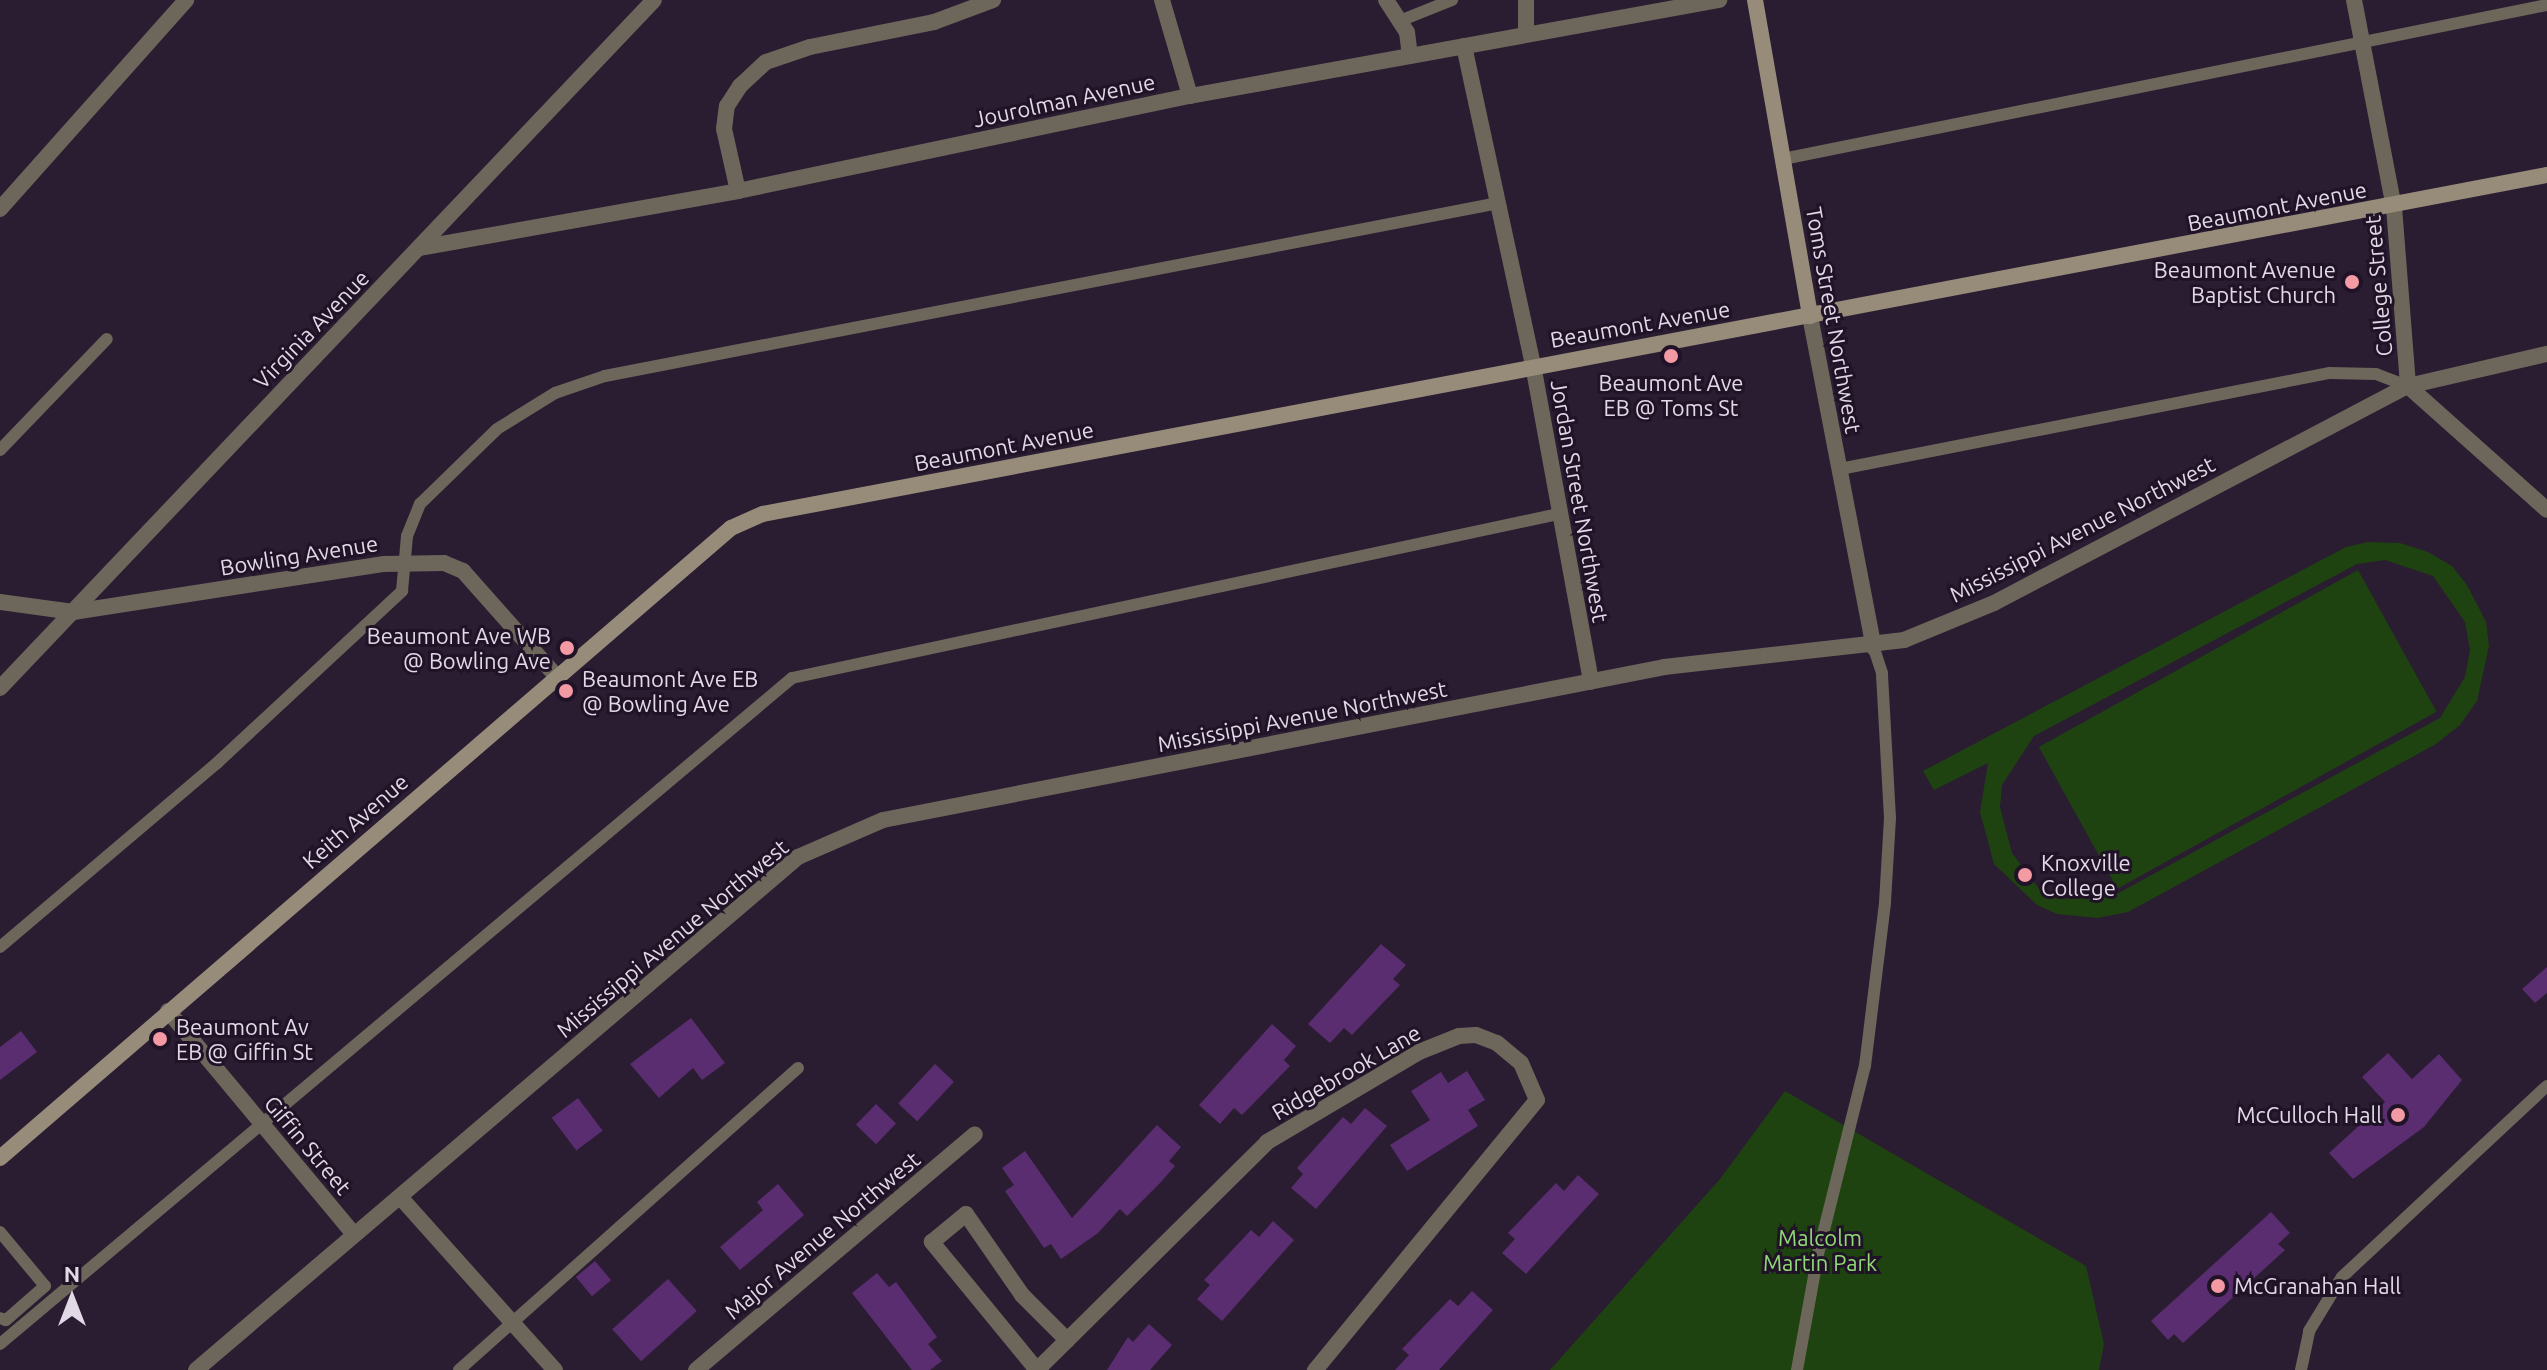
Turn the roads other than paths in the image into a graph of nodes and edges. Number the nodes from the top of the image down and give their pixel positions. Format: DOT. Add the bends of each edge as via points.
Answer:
graph roads {
  1 [pos="186,0"];
  2 [pos="654,0"];
  3 [pos="993,0"];
  4 [pos="1162,0"];
  5 [pos="1386,0"];
  6 [pos="1452,0"];
  7 [pos="1719,0"];
  8 [pos="1755,0"];
  9 [pos="2354,0"];
  10 [pos="1523,1"];
  11 [pos="2547,5"];
  12 [pos="1402,20"];
  13 [pos="1526,33"];
  14 [pos="2362,43"];
  15 [pos="1464,46"];
  16 [pos="1410,56"];
  17 [pos="1190,96"];
  18 [pos="1783,159"];
  19 [pos="2547,175"];
  20 [pos="738,191"];
  21 [pos="1498,203"];
  22 [pos="2394,207"];
  23 [pos="0,209"];
  24 [pos="419,248"];
  25 [pos="1810,316"];
  26 [pos="107,339"];
  27 [pos="2547,354"];
  28 [pos="1533,365"];
  29 [pos="2408,386"];
  30 [pos="0,450"];
  31 [pos="1840,469"];
  32 [pos="2547,510"];
  33 [pos="1558,514"];
  34 [pos="743,523"];
  35 [pos="406,562"];
  36 [pos="0,602"];
  37 [pos="73,612"];
  38 [pos="1874,648"];
  39 [pos="557,677"];
  40 [pos="1591,682"];
  41 [pos="0,688"];
  42 [pos="0,947"];
  43 [pos="168,1011"];
  44 [pos="798,1068"];
  45 [pos="2547,1086"];
  46 [pos="261,1123"];
  47 [pos="975,1134"];
  48 [pos="0,1158"];
  49 [pos="401,1198"];
  50 [pos="0,1232"];
  51 [pos="353,1233"];
  52 [pos="0,1318"];
  53 [pos="512,1322"];
  54 [pos="1067,1340"];
  55 [pos="0,1344"];
  56 [pos="196,1370"];
  57 [pos="459,1370"];
  58 [pos="555,1370"];
  59 [pos="696,1370"];
  60 [pos="1037,1370"];
  61 [pos="1315,1370"];
  62 [pos="1797,1370"];
  63 [pos="2301,1370"];
  1 -- 23 [label="street"];
  2 -- 24 [label="street, Virginia Avenue"];
  3 -- 20 [label="street" via="934,22 810,47 766,62 727,106 724,129"];
  4 -- 17 [label="street"];
  5 -- 12 [label="street"];
  6 -- 12 [label="lane"];
  7 -- 13 [label="street, Jourolman Avenue"];
  8 -- 18 [label="street, Toms Street Northwest"];
  9 -- 14 [label="street, College Street"];
  10 -- 13 [label="street"];
  11 -- 14 [label="lane"];
  12 -- 16 [label="street"];
  13 -- 15 [label="street, Jourolman Avenue"];
  14 -- 18 [label="lane"];
  14 -- 22 [label="street, College Street"];
  15 -- 16 [label="street, Jourolman Avenue"];
  15 -- 21 [label="street, Jordan Street Northwest"];
  16 -- 17 [label="street, Jourolman Avenue"];
  17 -- 20 [label="street, Jourolman Avenue"];
  18 -- 25 [label="street, Toms Street Northwest"];
  19 -- 22 [label="street, Beaumont Avenue"];
  20 -- 24 [label="street, Jourolman Avenue"];
  21 -- 28 [label="street, Jordan Street Northwest"];
  21 -- 35 [label="lane" via="592,380 555,393 497,429 420,504 407,536"];
  22 -- 25 [label="street, Beaumont Avenue"];
  22 -- 29 [label="street, College Street"];
  24 -- 37 [label="street, Virginia Avenue"];
  25 -- 28 [label="street, Beaumont Avenue"];
  25 -- 31 [label="street, Toms Street Northwest"];
  26 -- 30 [label="lane"];
  27 -- 29 [label="street, Mississippi Avenue Northwest"];
  28 -- 33 [label="street, Jordan Street Northwest"];
  28 -- 34 [label="street, Beaumont Avenue" via="763,514"];
  29 -- 31 [label="lane" via="2376,374 2330,373"];
  29 -- 32 [label="street, College Street"];
  29 -- 38 [label="street, Mississippi Avenue Northwest" via="1994,603"];
  31 -- 38 [label="street, Toms Street Northwest"];
  33 -- 40 [label="street, Jordan Street Northwest"];
  33 -- 46 [label="lane" via="792,678"];
  34 -- 39 [label="street, Keith Avenue"];
  35 -- 37 [label="street, Bowling Avenue"];
  35 -- 39 [label="street, Bowling Avenue" via="444,563 463,571"];
  35 -- 42 [label="lane" via="402,591 217,763"];
  36 -- 37 [label="street, Bowling Avenue"];
  37 -- 41 [label="street, Virginia Avenue"];
  38 -- 40 [label="street, Mississippi Avenue Northwest" via="1732,658"];
  38 -- 62 [label="lane" via="1882,673 1890,818 1885,902 1865,1066 1818,1254"];
  39 -- 43 [label="street, Keith Avenue"];
  40 -- 49 [label="street, Mississippi Avenue Northwest" via="883,820 798,857"];
  43 -- 46 [label="street, Giffin Street"];
  43 -- 48 [label="street, Keith Avenue"];
  44 -- 53 [label="lane"];
  45 -- 63 [label="lane" via="2342,1277 2309,1331"];
  46 -- 51 [label="street, Giffin Street"];
  46 -- 55 [label="lane"];
  47 -- 59 [label="street, Major Avenue Northwest"];
  49 -- 51 [label="street, Mississippi Avenue Northwest"];
  49 -- 53 [label="street"];
  50 -- 52 [label="lane" via="45,1286 6,1320"];
  51 -- 56 [label="street, Mississippi Avenue Northwest"];
  53 -- 57 [label="lane"];
  53 -- 58 [label="street"];
  54 -- 60 [label="street, Ridgebrook Lane"];
  54 -- 60 [label="street, Ridgebrook Lane" via="1022,1295 966,1214 932,1242"];
  54 -- 61 [label="street, Ridgebrook Lane" via="1267,1142 1419,1052 1459,1036 1476,1035 1497,1043 1521,1063 1537,1100"];
}
